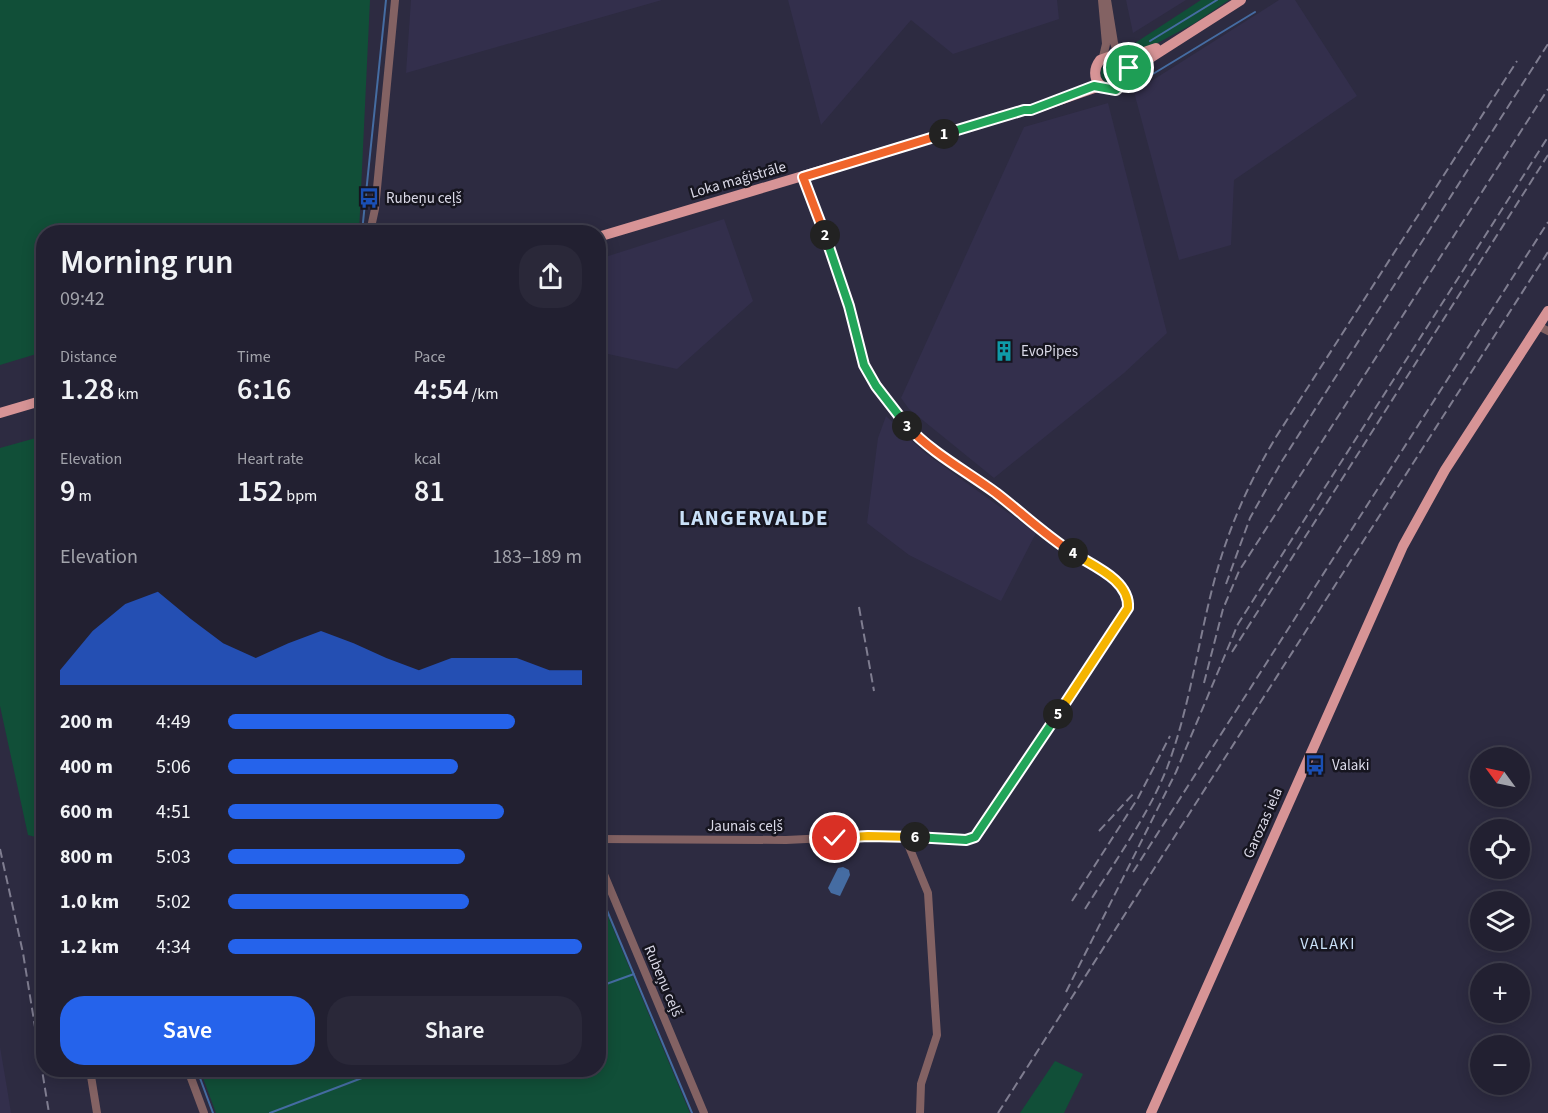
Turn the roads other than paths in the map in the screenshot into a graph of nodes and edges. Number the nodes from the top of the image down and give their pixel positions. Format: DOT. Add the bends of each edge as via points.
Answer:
graph roads {
  1 [pos="395,0"];
  2 [pos="1102,0"];
  3 [pos="1107,0"];
  4 [pos="1241,0"];
  5 [pos="1178,40"];
  6 [pos="1103,57"];
  7 [pos="1121,58"];
  8 [pos="1094,73"];
  9 [pos="1130,73"];
  10 [pos="1100,86"];
  11 [pos="1024,110"];
  12 [pos="803,177"];
  13 [pos="375,209"];
  14 [pos="372,225"];
  15 [pos="375,225"];
  16 [pos="606,235"];
  17 [pos="1548,311"];
  18 [pos="1543,328"];
  19 [pos="36,402"];
  20 [pos="0,413"];
  21 [pos="905,837"];
  22 [pos="606,839"];
  23 [pos="606,879"];
  24 [pos="91,1077"];
  25 [pos="191,1077"];
  26 [pos="97,1113"];
  27 [pos="204,1113"];
  28 [pos="704,1113"];
  29 [pos="920,1113"];
  30 [pos="1151,1113"];
  1 -- 13 [label="street"];
  2 -- 6 [label="street" via="1106,44"];
  3 -- 7 [label="street" via="1114,44"];
  4 -- 5 [label="main road, Loka maģistrāle"];
  5 -- 7 [label="main road, Loka maģistrāle"];
  5 -- 9 [label="main road, Loka maģistrāle"];
  6 -- 7 [label="main road, Loka maģistrāle"];
  6 -- 8 [label="main road, Loka maģistrāle"];
  7 -- 9 [label="main road"];
  8 -- 10 [label="main road"];
  8 -- 11 [label="main road, Loka maģistrāle" via="1084,82"];
  9 -- 10 [label="main road, Loka maģistrāle" via="1126,84 1116,90"];
  10 -- 11 [label="main road, Loka maģistrāle"];
  11 -- 12 [label="main road, Loka maģistrāle"];
  12 -- 16 [label="main road, Loka maģistrāle"];
  12 -- 21 [label="street, Jaunais ceļš" via="842,284 864,365 899,417 937,453 1111,577 1125,591 1128,608 975,837"];
  13 -- 14 [label="street"];
  13 -- 15 [label="street"];
  17 -- 18 [label="main road, Garozas iela"];
  18 -- 30 [label="main road, Garozas iela" via="1445,470 1403,546"];
  19 -- 20 [label="main road"];
  21 -- 22 [label="street, Jaunais ceļš"];
  21 -- 29 [label="street" via="928,893 936,1015 937,1035 923,1075"];
  23 -- 28 [label="street, Rubeņu ceļš"];
  24 -- 26 [label="street"];
  25 -- 27 [label="street"];
}
